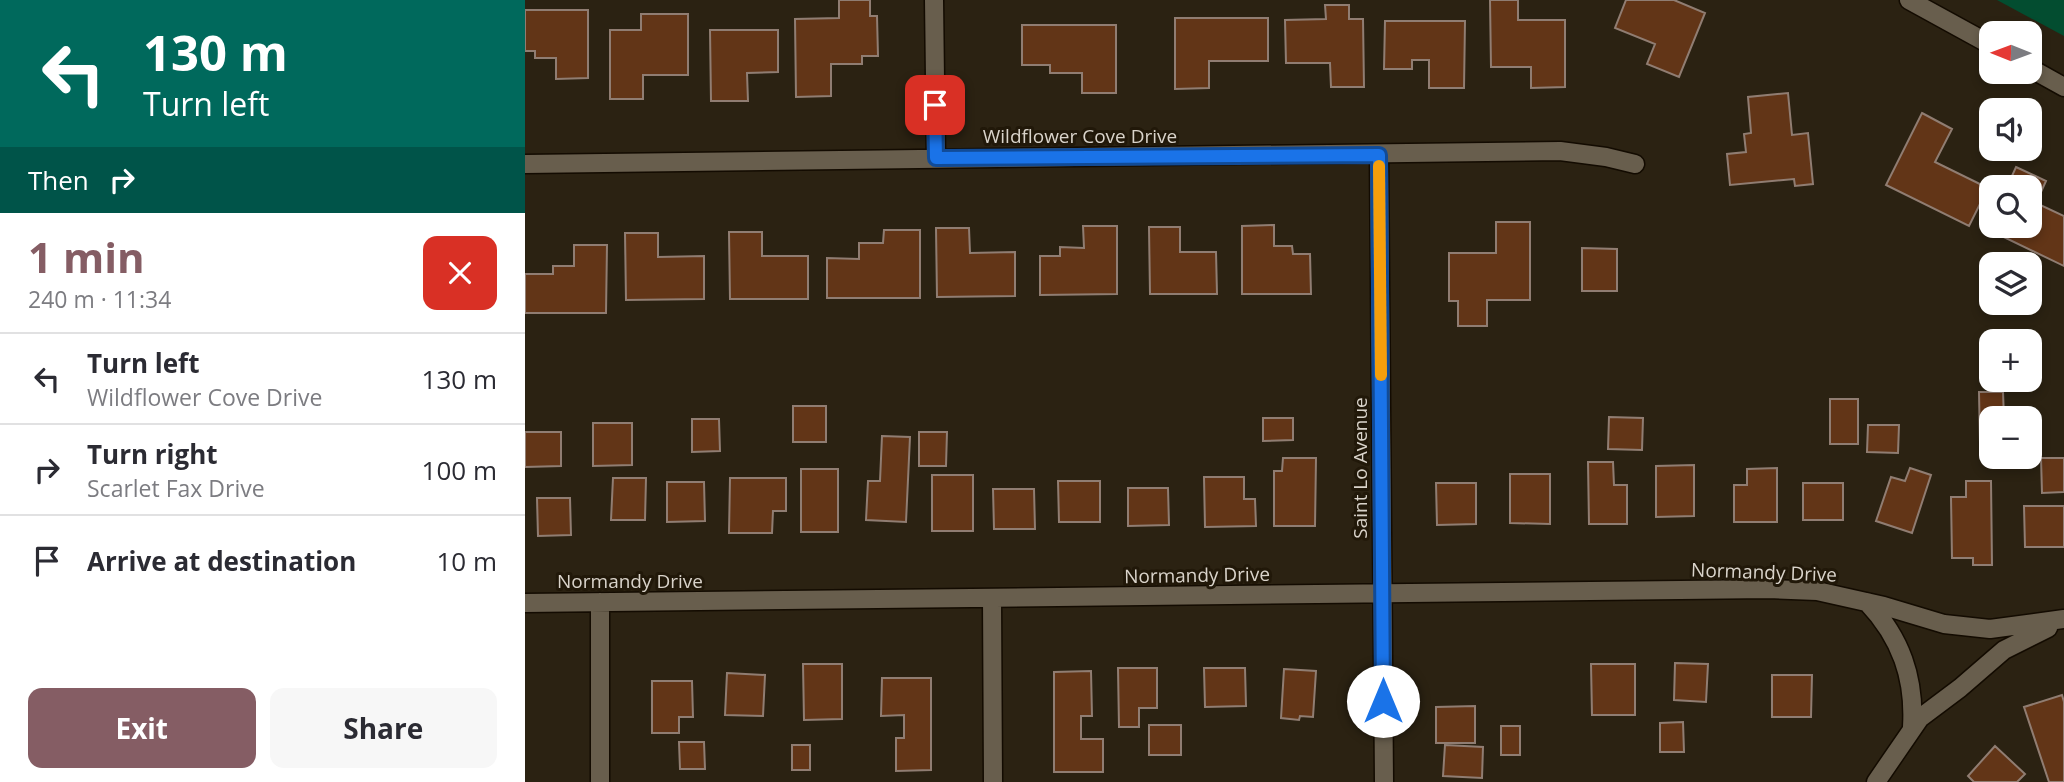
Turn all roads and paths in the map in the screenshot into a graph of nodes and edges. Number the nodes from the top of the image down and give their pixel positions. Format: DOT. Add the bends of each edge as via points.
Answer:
graph roads {
  1 [pos="934,0"];
  2 [pos="1909,0"];
  3 [pos="1979,38"];
  4 [pos="2042,75"];
  5 [pos="2064,87"];
  6 [pos="1379,155"];
  7 [pos="936,158"];
  8 [pos="525,164"];
  9 [pos="1635,164"];
  10 [pos="1382,593"];
  11 [pos="992,598"];
  12 [pos="600,602"];
  13 [pos="1867,602"];
  14 [pos="525,603"];
  15 [pos="2064,620"];
  16 [pos="1912,727"];
  17 [pos="600,782"];
  18 [pos="993,782"];
  19 [pos="1384,782"];
  20 [pos="1876,782"];
  1 -- 7 [label="street"];
  2 -- 3 [label="street"];
  4 -- 5 [label="street"];
  6 -- 7 [label="street, Wildflower Cove Drive"];
  6 -- 9 [label="street, Wildflower Cove Drive" via="1560,151"];
  6 -- 10 [label="street, Saint Lo Avenue"];
  7 -- 8 [label="street, Wildflower Cove Drive"];
  10 -- 11 [label="street, Normandy Drive"];
  10 -- 13 [label="street, Normandy Drive" via="1769,589 1817,591"];
  10 -- 19 [label="street, Saint Lo Avenue"];
  11 -- 12 [label="street, Normandy Drive"];
  11 -- 18 [label="street"];
  12 -- 14 [label="street, Normandy Drive"];
  12 -- 17 [label="street"];
  13 -- 15 [label="street, Normandy Drive" via="1944,624 1990,629"];
  13 -- 16 [label="street" via="1886,623 1906,665 1913,696"];
  15 -- 16 [label="street, Normandy Drive" via="2004,650"];
  16 -- 20 [label="street, Normandy Drive"];
}
